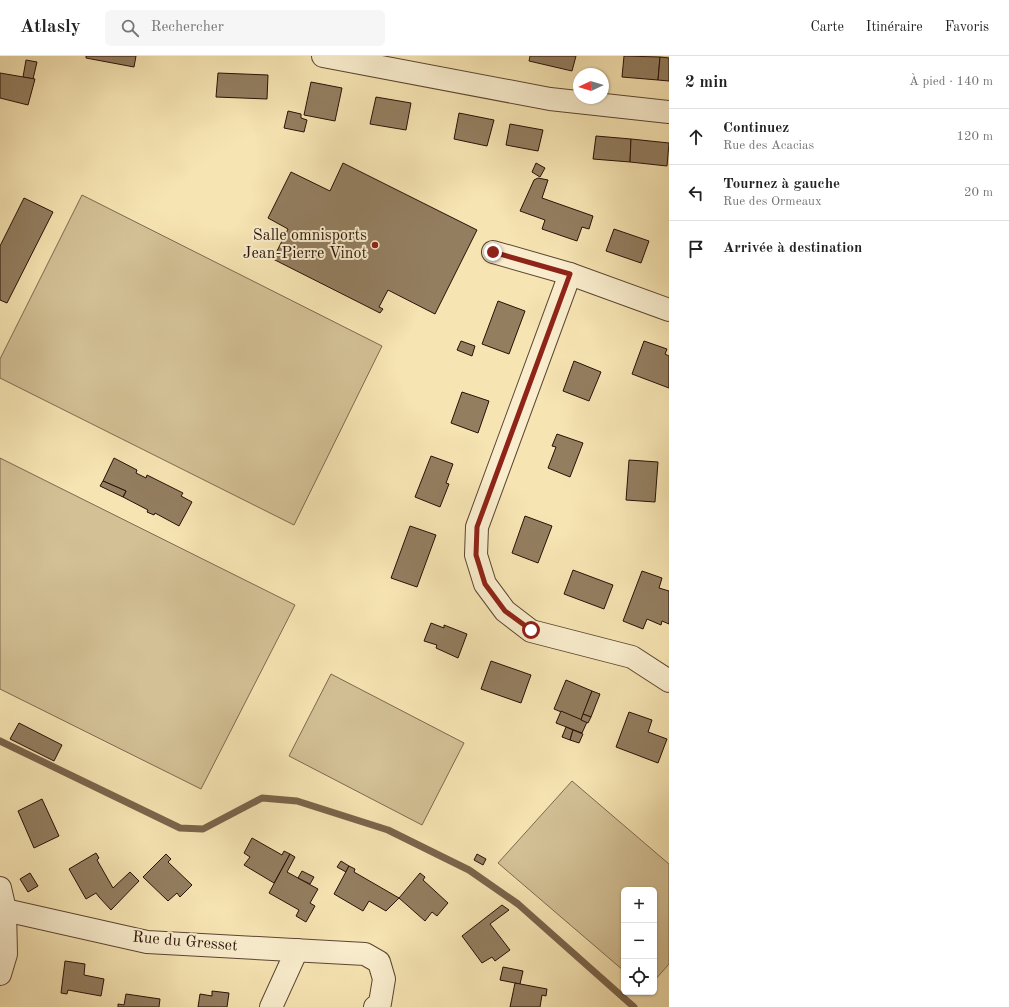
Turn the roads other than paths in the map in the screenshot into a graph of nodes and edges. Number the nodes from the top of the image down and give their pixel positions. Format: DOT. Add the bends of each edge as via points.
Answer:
graph roads {
  1 [pos="323,56"];
  2 [pos="669,112"];
  3 [pos="493,252"];
  4 [pos="570,274"];
  5 [pos="669,310"];
  6 [pos="669,680"];
  7 [pos="0,888"];
  8 [pos="5,910"];
  9 [pos="297,950"];
  10 [pos="0,974"];
  11 [pos="271,1007"];
  12 [pos="375,1007"];
  1 -- 2 [label="street" via="550,99"];
  3 -- 4 [label="street"];
  4 -- 5 [label="street"];
  4 -- 6 [label="street" via="477,527 476,555 485,584 505,611 531,630 632,658"];
  7 -- 8 [label="street"];
  8 -- 9 [label="street, Rue du Gresset" via="147,942"];
  8 -- 10 [label="street" via="6,954"];
  9 -- 11 [label="street"];
  9 -- 12 [label="street, Rue du Gresset" via="365,954 379,962 384,979 380,1003"];
}
